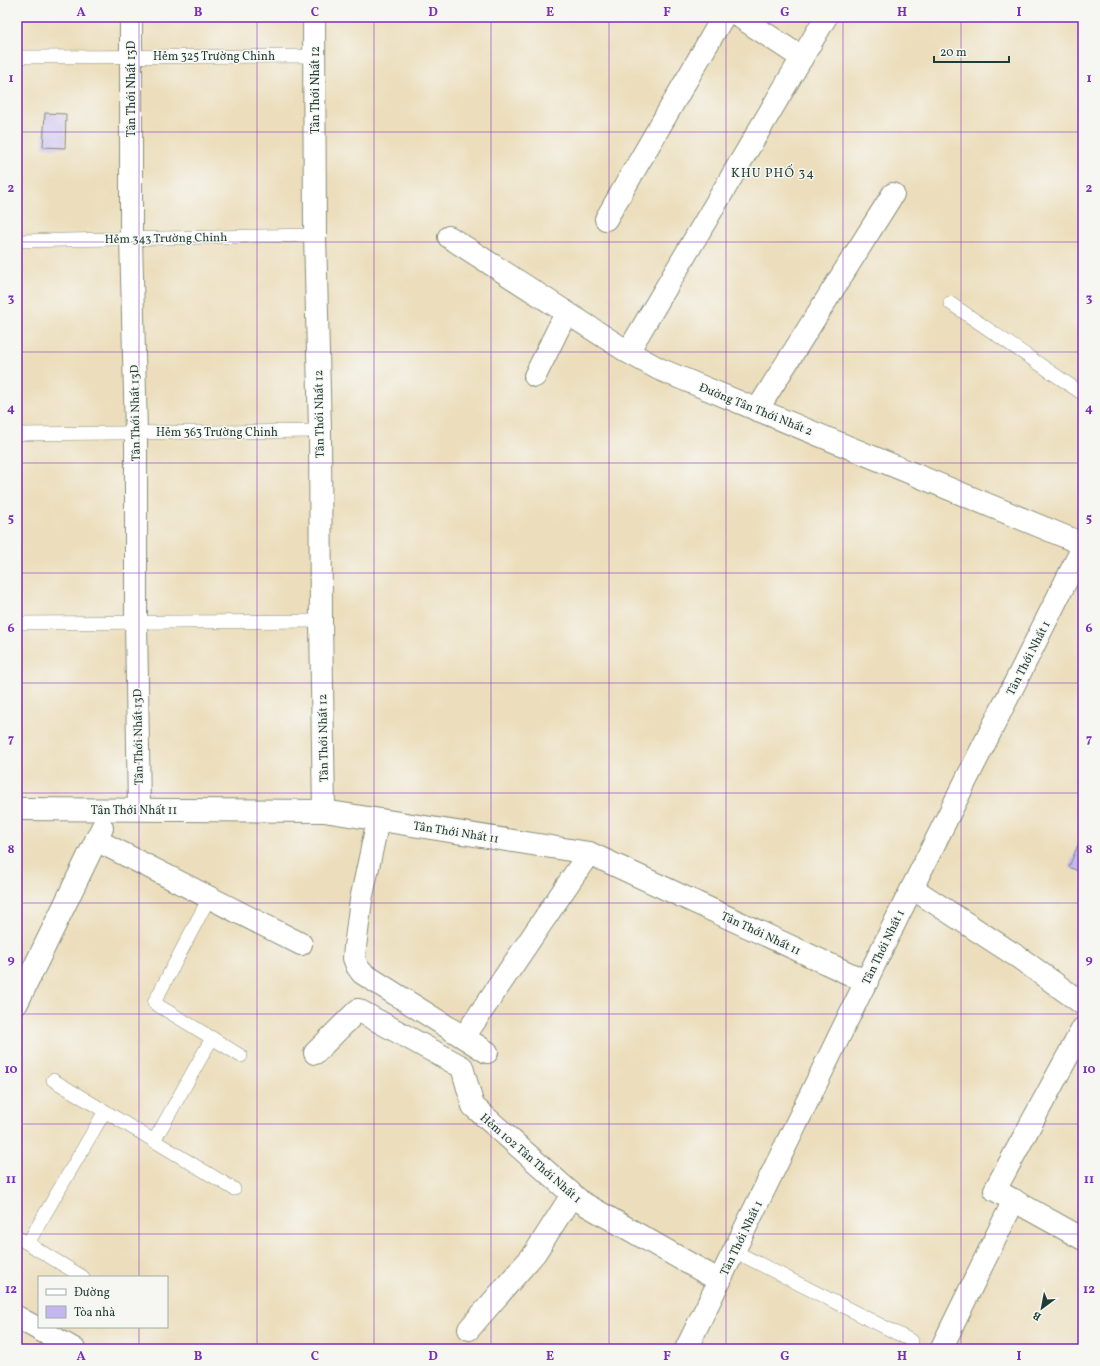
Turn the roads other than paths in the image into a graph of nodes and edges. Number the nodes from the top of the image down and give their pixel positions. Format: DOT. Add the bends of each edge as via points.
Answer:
graph roads {
  1 [pos="131,17"];
  2 [pos="314,17"];
  3 [pos="723,17"];
  4 [pos="740,17"];
  5 [pos="826,17"];
  6 [pos="132,56"];
  7 [pos="315,56"];
  8 [pos="17,57"];
  9 [pos="802,58"];
  10 [pos="893,194"];
  11 [pos="606,219"];
  12 [pos="315,235"];
  13 [pos="449,237"];
  14 [pos="131,238"];
  15 [pos="17,241"];
  16 [pos="950,303"];
  17 [pos="566,313"];
  18 [pos="628,352"];
  19 [pos="535,376"];
  20 [pos="1083,394"];
  21 [pos="757,410"];
  22 [pos="320,431"];
  23 [pos="136,432"];
  24 [pos="17,434"];
  25 [pos="1083,544"];
  26 [pos="1083,547"];
  27 [pos="136,621"];
  28 [pos="321,621"];
  29 [pos="17,622"];
  30 [pos="139,809"];
  31 [pos="17,810"];
  32 [pos="110,811"];
  33 [pos="324,812"];
  34 [pos="378,820"];
  35 [pos="96,840"];
  36 [pos="589,853"];
  37 [pos="912,888"];
  38 [pos="209,898"];
  39 [pos="301,944"];
  40 [pos="866,982"];
  41 [pos="17,1003"];
  42 [pos="1083,1004"];
  43 [pos="1083,1028"];
  44 [pos="464,1037"];
  45 [pos="212,1038"];
  46 [pos="487,1052"];
  47 [pos="315,1053"];
  48 [pos="241,1056"];
  49 [pos="53,1080"];
  50 [pos="105,1111"];
  51 [pos="154,1141"];
  52 [pos="234,1189"];
  53 [pos="572,1195"];
  54 [pos="1014,1200"];
  55 [pos="1083,1239"];
  56 [pos="22,1240"];
  57 [pos="734,1251"];
  58 [pos="81,1276"];
  59 [pos="720,1281"];
  60 [pos="17,1317"];
  61 [pos="469,1329"];
  62 [pos="912,1342"];
  63 [pos="74,1349"];
  64 [pos="686,1349"];
  65 [pos="941,1349"];
  1 -- 6 [label="street, Tân Thới Nhất 13D"];
  2 -- 7 [label="street, Tân Thới Nhất 12"];
  3 -- 11 [label="street"];
  4 -- 9 [label="street"];
  5 -- 9 [label="street"];
  6 -- 7 [label="lane, Hẻm 325 Trường Chinh"];
  6 -- 8 [label="lane, Hẻm 325 Trường Chinh"];
  6 -- 14 [label="street, Tân Thới Nhất 13D"];
  7 -- 12 [label="street, Tân Thới Nhất 12"];
  9 -- 18 [label="street"];
  10 -- 21 [label="street"];
  12 -- 14 [label="lane, Hẻm 343 Trường Chinh"];
  12 -- 22 [label="street, Tân Thới Nhất 12"];
  13 -- 17 [label="street, Đường Tân Thới Nhất 2"];
  14 -- 15 [label="lane, Hẻm 343 Trường Chinh"];
  14 -- 23 [label="street, Tân Thới Nhất 13D"];
  16 -- 20 [label="lane"];
  17 -- 18 [label="street, Đường Tân Thới Nhất 2"];
  17 -- 19 [label="street"];
  18 -- 21 [label="street, Đường Tân Thới Nhất 2" via="659,369"];
  21 -- 25 [label="street, Đường Tân Thới Nhất 2"];
  22 -- 23 [label="lane, Hẻm 363 Trường Chinh"];
  22 -- 28 [label="street, Tân Thới Nhất 12"];
  23 -- 24 [label="lane, Hẻm 363 Trường Chinh"];
  23 -- 27 [label="street, Tân Thới Nhất 13D"];
  26 -- 37 [label="street, Tân Thới Nhất 1"];
  27 -- 28 [label="lane"];
  27 -- 29 [label="lane"];
  27 -- 30 [label="street, Tân Thới Nhất 13D"];
  28 -- 33 [label="street, Tân Thới Nhất 12"];
  30 -- 32 [label="street, Tân Thới Nhất 11"];
  30 -- 33 [label="street, Tân Thới Nhất 11"];
  31 -- 32 [label="street, Tân Thới Nhất 11"];
  32 -- 35 [label="street"];
  33 -- 34 [label="street, Tân Thới Nhất 11"];
  34 -- 36 [label="street, Tân Thới Nhất 11"];
  34 -- 44 [label="street" via="361,900 354,958 357,966 362,973"];
  35 -- 38 [label="street"];
  35 -- 41 [label="street"];
  36 -- 40 [label="street, Tân Thới Nhất 11"];
  36 -- 44 [label="street"];
  37 -- 40 [label="street, Tân Thới Nhất 1"];
  37 -- 42 [label="street" via="1021,959"];
  38 -- 39 [label="street"];
  38 -- 45 [label="lane" via="154,1003"];
  40 -- 57 [label="street, Tân Thới Nhất 1"];
  43 -- 54 [label="street" via="996,1190"];
  44 -- 46 [label="street"];
  45 -- 48 [label="lane"];
  45 -- 51 [label="lane"];
  47 -- 53 [label="street, Hẻm 102 Tân Thới Nhất 1" via="358,1010 462,1067 473,1106"];
  49 -- 50 [label="lane"];
  50 -- 51 [label="lane"];
  50 -- 56 [label="lane"];
  51 -- 52 [label="lane"];
  53 -- 59 [label="street, Hẻm 102 Tân Thới Nhất 1"];
  53 -- 61 [label="street" via="532,1256"];
  54 -- 55 [label="street"];
  54 -- 65 [label="street"];
  56 -- 58 [label="lane"];
  57 -- 59 [label="street, Tân Thới Nhất 1"];
  57 -- 62 [label="lane"];
  59 -- 64 [label="street, Tân Thới Nhất 1"];
  60 -- 63 [label="street"];
}
